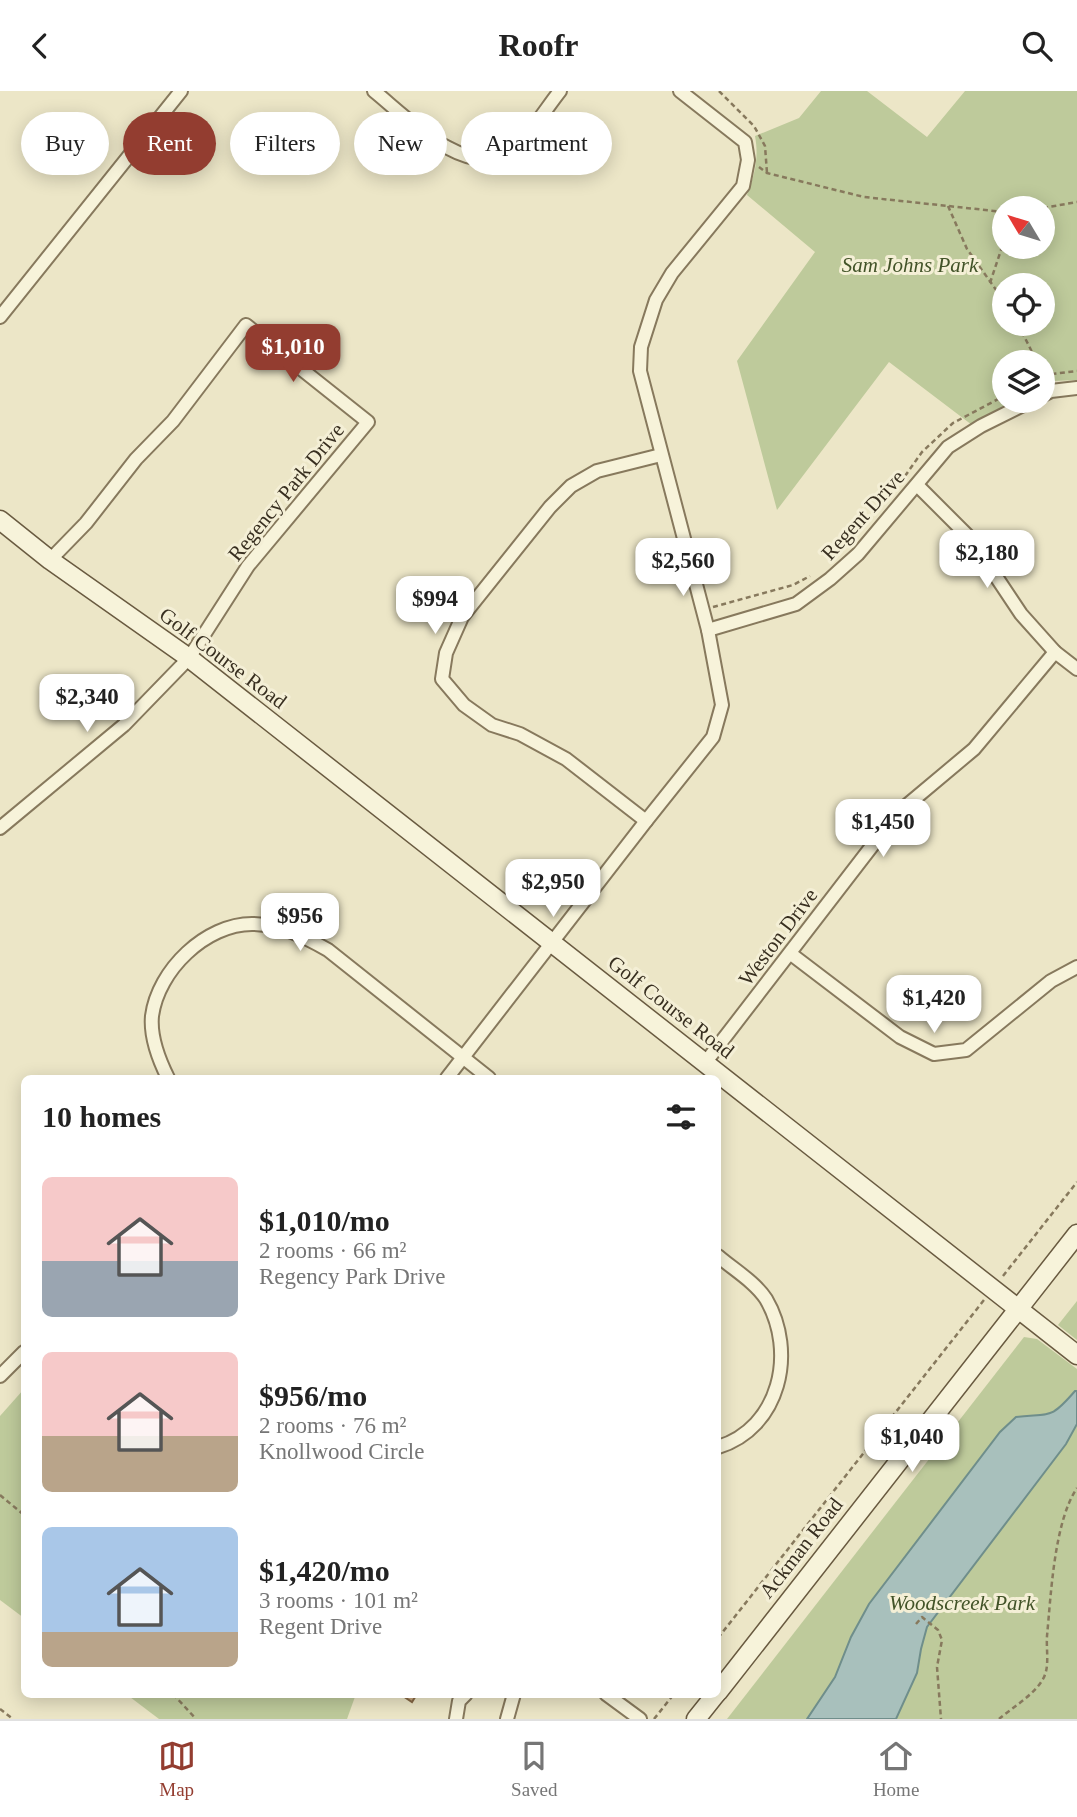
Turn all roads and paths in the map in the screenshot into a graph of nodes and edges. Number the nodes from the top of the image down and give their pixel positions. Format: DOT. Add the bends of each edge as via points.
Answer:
graph roads {
  1 [pos="181,91"];
  2 [pos="374,91"];
  3 [pos="560,91"];
  4 [pos="680,91"];
  5 [pos="748,160"];
  6 [pos="1077,202"];
  7 [pos="948,206"];
  8 [pos="1055,206"];
  9 [pos="992,211"];
  10 [pos="998,259"];
  11 [pos="990,283"];
  12 [pos="992,286"];
  13 [pos="0,317"];
  14 [pos="1077,371"];
  15 [pos="1055,374"];
  16 [pos="1077,388"];
  17 [pos="1055,391"];
  18 [pos="992,402"];
  19 [pos="1007,413"];
  20 [pos="661,455"];
  21 [pos="917,485"];
  22 [pos="898,486"];
  23 [pos="0,520"];
  24 [pos="51,560"];
  25 [pos="813,574"];
  26 [pos="703,610"];
  27 [pos="708,629"];
  28 [pos="1055,652"];
  29 [pos="189,658"];
  30 [pos="1077,669"];
  31 [pos="646,821"];
  32 [pos="0,828"];
  33 [pos="553,943"];
  34 [pos="791,954"];
  35 [pos="1077,967"];
  36 [pos="464,1058"];
  37 [pos="705,1063"];
  38 [pos="166,1075"];
  39 [pos="450,1075"];
  40 [pos="485,1075"];
  41 [pos="720,1075"];
  42 [pos="721,1076"];
  43 [pos="1077,1182"];
  44 [pos="1077,1234"];
  45 [pos="721,1258"];
  46 [pos="993,1290"];
  47 [pos="1017,1309"];
  48 [pos="21,1355"];
  49 [pos="1077,1355"];
  50 [pos="0,1376"];
  51 [pos="721,1445"];
  52 [pos="1077,1488"];
  53 [pos="0,1495"];
  54 [pos="21,1512"];
  55 [pos="916,1624"];
  56 [pos="721,1635"];
  57 [pos="721,1688"];
  58 [pos="177,1698"];
  59 [pos="462,1698"];
  60 [pos="513,1698"];
  61 [pos="611,1698"];
  62 [pos="671,1698"];
  63 [pos="713,1698"];
  64 [pos="0,1709"];
  65 [pos="13,1719"];
  66 [pos="196,1719"];
  67 [pos="456,1719"];
  68 [pos="507,1719"];
  69 [pos="640,1719"];
  70 [pos="654,1719"];
  71 [pos="696,1719"];
  72 [pos="941,1719"];
  73 [pos="999,1719"];
  1 -- 13 [label="street"];
  2 -- 3 [label="street" via="441,144 463,157 482,159 505,154"];
  4 -- 5 [label="street" via="745,142"];
  5 -- 7 [label="path" via="767,173 864,197"];
  5 -- 20 [label="street" via="743,186 672,273 656,300 641,347 640,371"];
  6 -- 8 [label="path"];
  7 -- 9 [label="path"];
  7 -- 11 [label="path" via="967,249"];
  10 -- 11 [label="path"];
  11 -- 12 [label="path"];
  14 -- 15 [label="path"];
  16 -- 17 [label="street"];
  18 -- 22 [label="path" via="953,423 922,452"];
  19 -- 21 [label="street, Regent Drive" via="948,447"];
  20 -- 26 [label="street"];
  20 -- 31 [label="street" via="597,471 571,486 550,507 461,617 446,653 442,678 464,705 492,725 520,734 566,759"];
  21 -- 27 [label="street, Regent Drive" via="858,554 796,604"];
  21 -- 28 [label="street" via="971,539 1021,614"];
  23 -- 24 [label="street, Golf Course Road"];
  24 -- 29 [label="street, Golf Course Road"];
  24 -- 29 [label="street, Regency Park Drive" via="173,421 246,325 368,422 248,566"];
  25 -- 26 [label="path" via="793,585"];
  26 -- 27 [label="street"];
  27 -- 31 [label="street" via="722,705 713,737"];
  28 -- 30 [label="street"];
  28 -- 34 [label="street, Weston Drive" via="974,749 906,806 833,894"];
  29 -- 32 [label="street" via="124,725"];
  29 -- 33 [label="street, Golf Course Road"];
  31 -- 33 [label="street"];
  33 -- 36 [label="street"];
  33 -- 37 [label="street, Golf Course Road"];
  34 -- 35 [label="street" via="900,1037 934,1054 966,1050 1051,981"];
  34 -- 37 [label="street, Weston Drive"];
  36 -- 38 [label="street" via="328,950 306,937 253,924 229,927 208,937 171,971 152,1016 154,1043"];
  36 -- 39 [label="street"];
  36 -- 40 [label="street"];
  37 -- 41 [label="street, Golf Course Road"];
  42 -- 46 [label="street, Golf Course Road"];
  43 -- 46 [label="path"];
  44 -- 47 [label="street, Ackman Road"];
  45 -- 51 [label="street" via="765,1298 780,1343 781,1366 771,1403 755,1423"];
  46 -- 47 [label="street, Golf Course Road"];
  46 -- 56 [label="path"];
  47 -- 49 [label="street, Golf Course Road"];
  47 -- 57 [label="street, Ackman Road"];
  48 -- 50 [label="street"];
  52 -- 73 [label="path" via="1061,1528 1043,1679"];
  53 -- 54 [label="path"];
  55 -- 72 [label="path" via="922,1616 942,1640 937,1667"];
  58 -- 66 [label="path"];
  59 -- 67 [label="street"];
  60 -- 68 [label="street"];
  61 -- 69 [label="street"];
  62 -- 70 [label="path"];
  63 -- 71 [label="street, Ackman Road"];
  64 -- 65 [label="path"];
}
